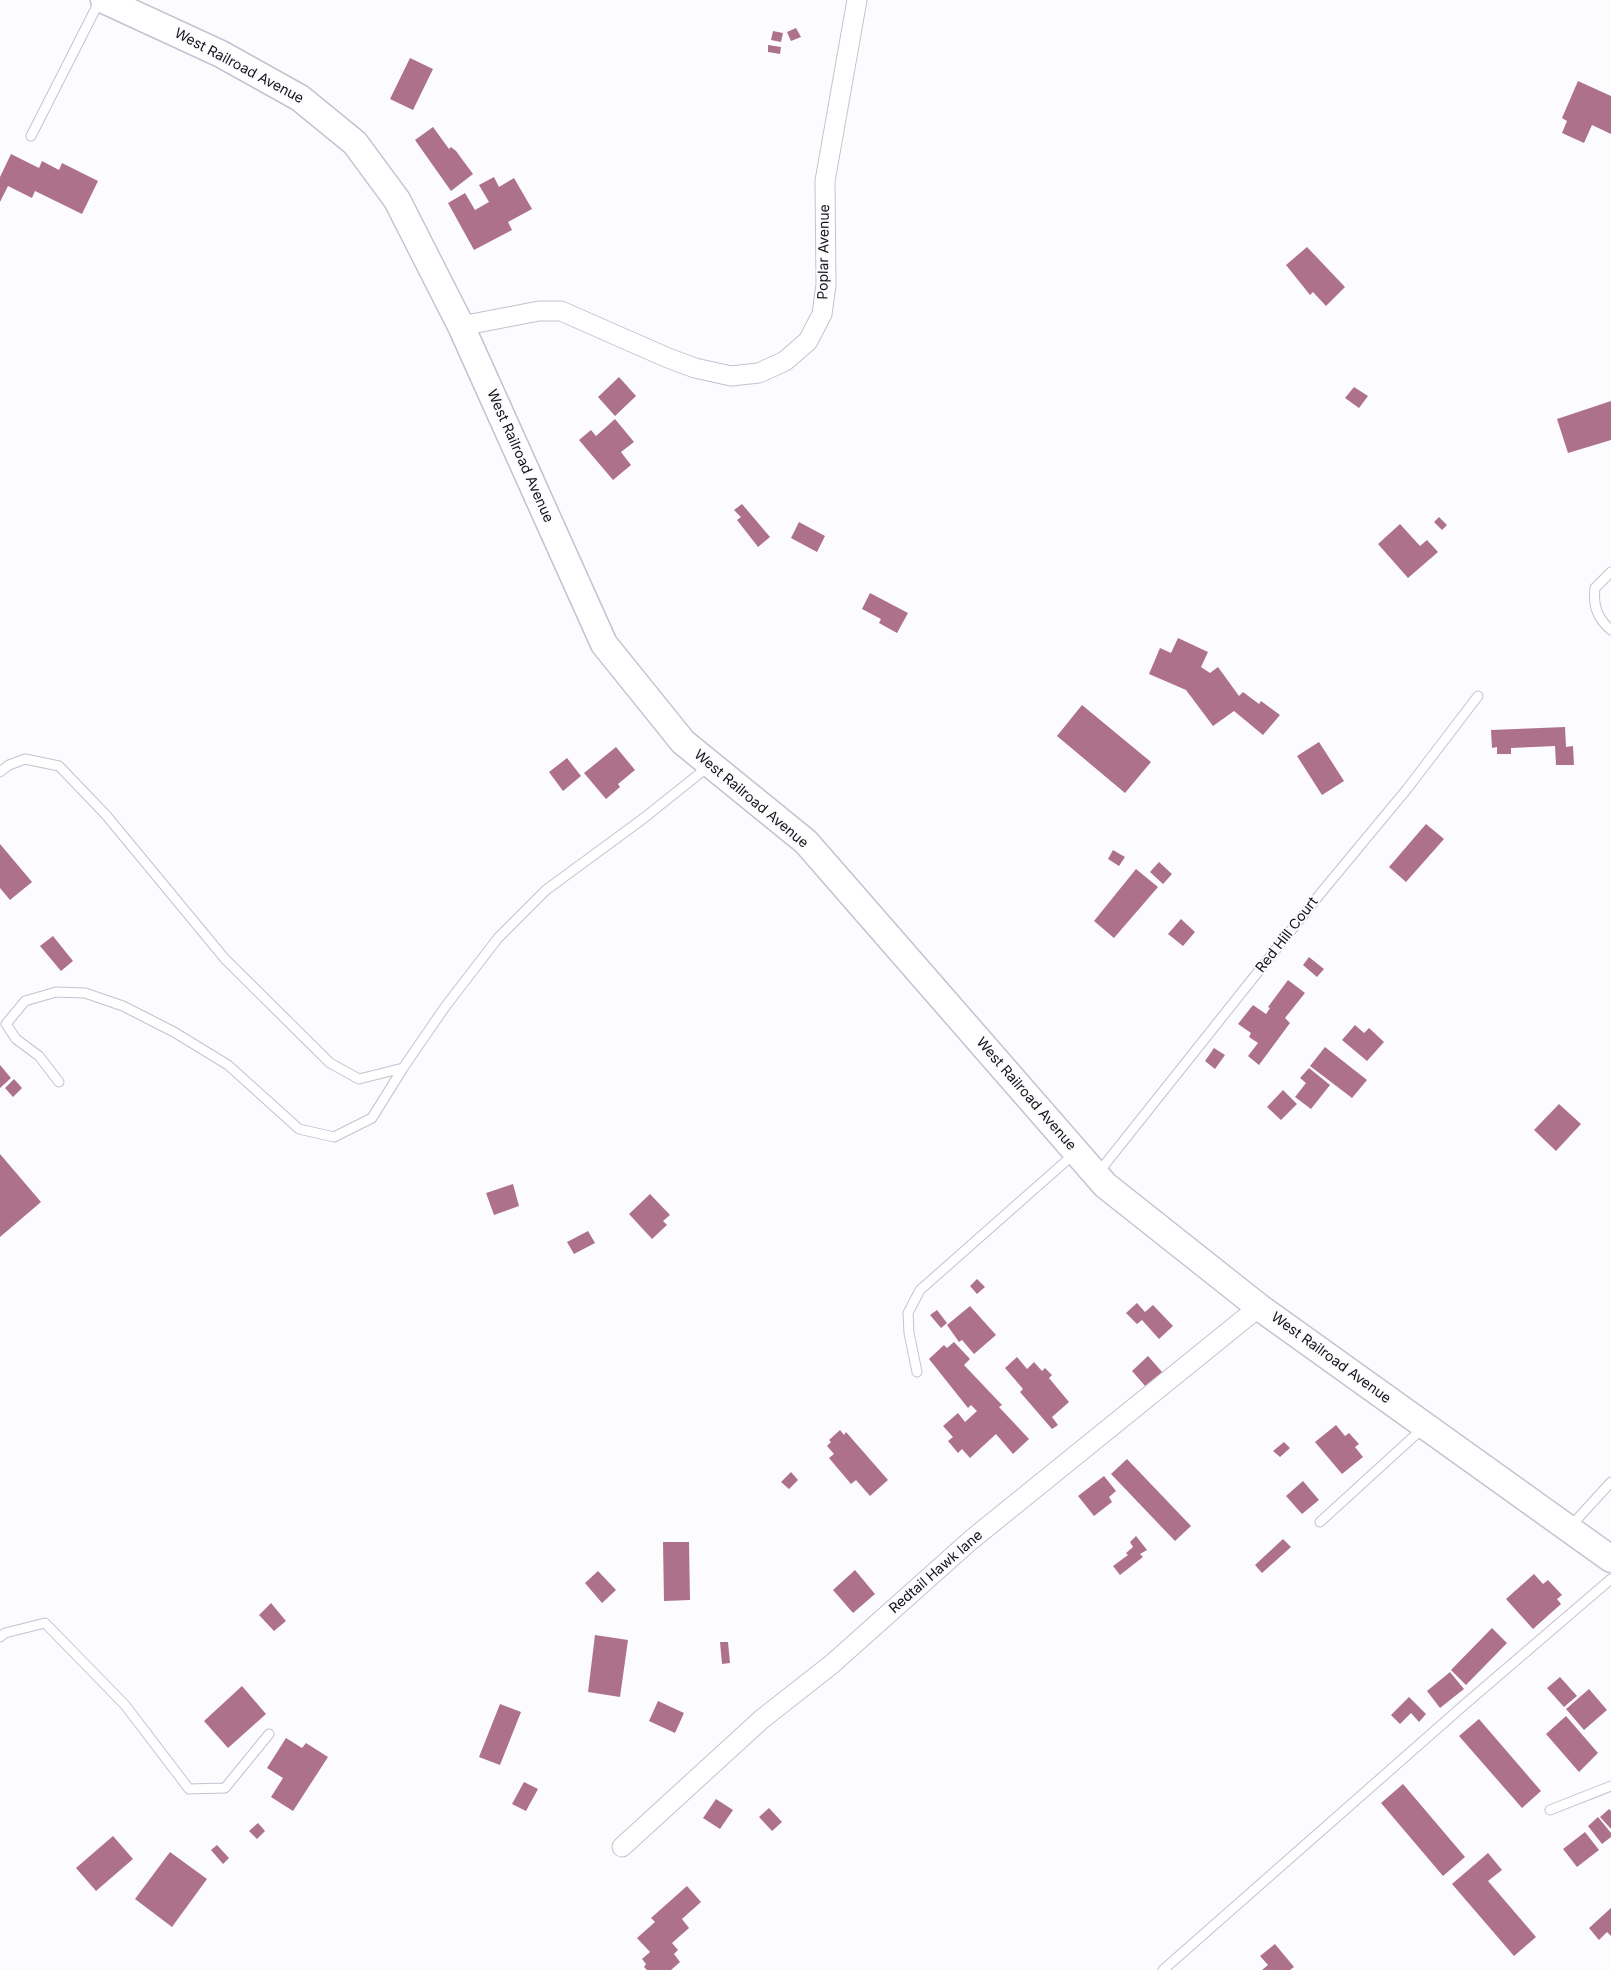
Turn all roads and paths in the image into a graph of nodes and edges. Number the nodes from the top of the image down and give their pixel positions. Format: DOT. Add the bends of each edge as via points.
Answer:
graph roads {
  1 [pos="100,0"];
  2 [pos="104,0"];
  3 [pos="857,0"];
  4 [pos="31,136"];
  5 [pos="461,326"];
  6 [pos="1611,572"];
  7 [pos="1611,630"];
  8 [pos="1478,696"];
  9 [pos="709,766"];
  10 [pos="0,772"];
  11 [pos="3,1024"];
  12 [pos="403,1068"];
  13 [pos="59,1082"];
  14 [pos="1076,1152"];
  15 [pos="1096,1175"];
  16 [pos="1260,1308"];
  17 [pos="917,1372"];
  18 [pos="1425,1426"];
  19 [pos="1611,1482"];
  20 [pos="1320,1522"];
  21 [pos="1568,1529"];
  22 [pos="1611,1559"];
  23 [pos="1611,1579"];
  24 [pos="0,1637"];
  25 [pos="269,1734"];
  26 [pos="1611,1786"];
  27 [pos="1550,1810"];
  28 [pos="622,1847"];
  29 [pos="1164,1970"];
  1 -- 4 [label="lane"];
  2 -- 5 [label="main road, West Railroad Avenue" via="220,54 300,98 355,143 396,200"];
  3 -- 5 [label="street, Poplar Avenue" via="825,181 826,286 822,314 808,341 785,361 759,373 731,376 704,370 668,358 561,311 540,311"];
  5 -- 9 [label="main road, West Railroad Avenue" via="604,644 682,742"];
  6 -- 7 [label="lane" via="1595,588 1594,600 1596,610"];
  8 -- 15 [label="lane, Red Hill Court"];
  9 -- 12 [label="lane" via="539,897 498,938"];
  9 -- 14 [label="main road, West Railroad Avenue" via="806,842"];
  10 -- 12 [label="lane" via="25,758 59,766 106,815 225,960 330,1063 358,1080"];
  11 -- 12 [label="lane" via="26,1001 56,992 85,993 123,1006 174,1032 228,1065 299,1129 334,1137 372,1118"];
  11 -- 13 [label="lane" via="16,1039 39,1056"];
  14 -- 15 [label="main road, West Railroad Avenue"];
  14 -- 17 [label="lane" via="920,1290 908,1313"];
  15 -- 16 [label="main road, West Railroad Avenue"];
  16 -- 18 [label="main road, West Railroad Avenue"];
  16 -- 28 [label="street, Redtail Hawk lane" via="971,1540 832,1664 762,1720"];
  18 -- 20 [label="lane"];
  18 -- 21 [label="main road, West Railroad Avenue"];
  19 -- 21 [label="lane"];
  21 -- 22 [label="main road, West Railroad Avenue"];
  23 -- 29 [label="lane"];
  24 -- 25 [label="lane" via="44,1623 126,1705 189,1789 225,1788"];
  26 -- 27 [label="lane"];
}
